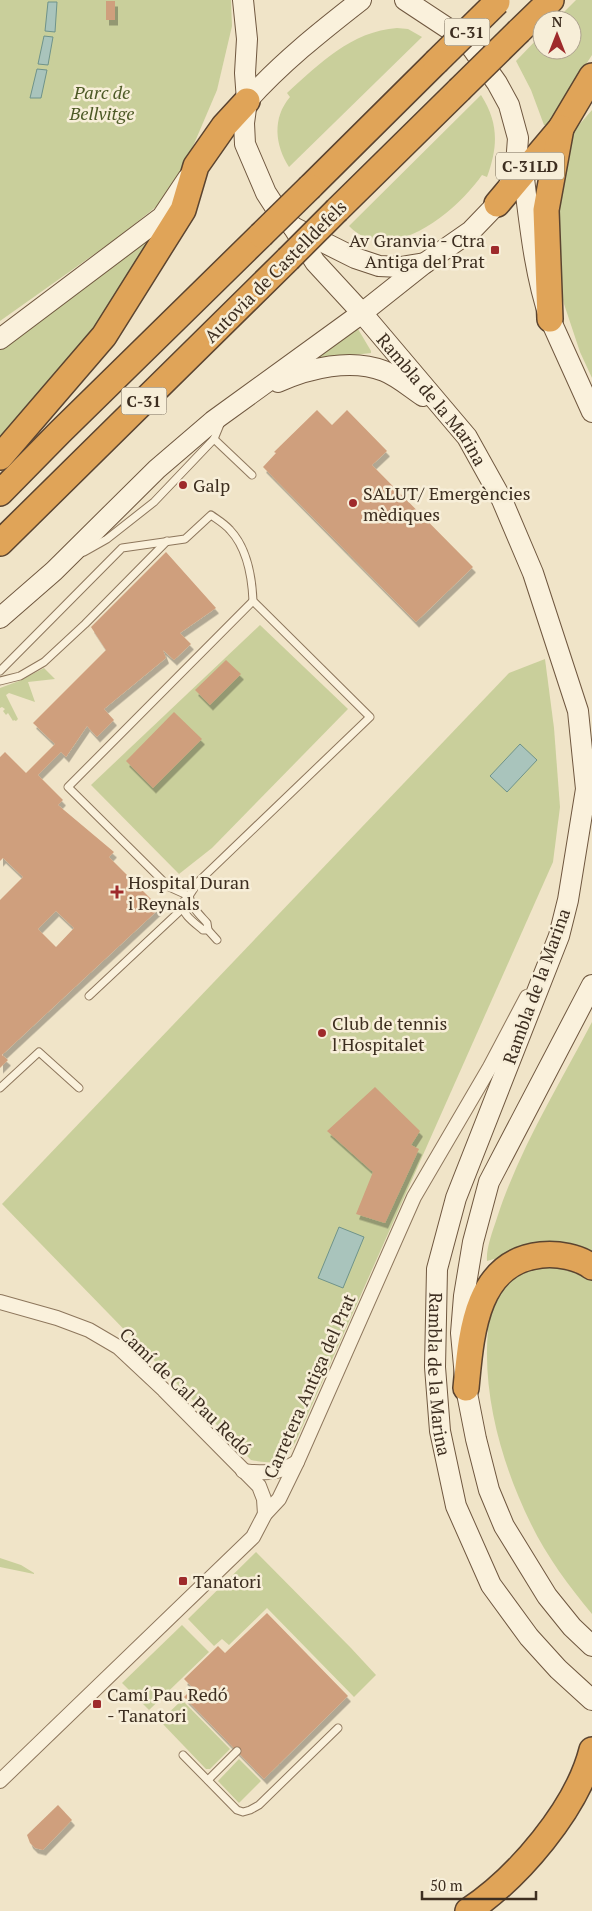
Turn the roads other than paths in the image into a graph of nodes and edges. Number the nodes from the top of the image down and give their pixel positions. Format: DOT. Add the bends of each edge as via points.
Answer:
graph roads {
  1 [pos="243,0"];
  2 [pos="361,0"];
  3 [pos="405,0"];
  4 [pos="551,0"];
  5 [pos="498,1"];
  6 [pos="592,76"];
  7 [pos="592,100"];
  8 [pos="247,102"];
  9 [pos="561,128"];
  10 [pos="518,138"];
  11 [pos="196,166"];
  12 [pos="523,174"];
  13 [pos="497,204"];
  14 [pos="293,227"];
  15 [pos="425,263"];
  16 [pos="362,313"];
  17 [pos="550,319"];
  18 [pos="0,338"];
  19 [pos="246,396"];
  20 [pos="90,403"];
  21 [pos="443,410"];
  22 [pos="225,412"];
  23 [pos="592,412"];
  24 [pos="214,439"];
  25 [pos="0,458"];
  26 [pos="0,464"];
  27 [pos="252,475"];
  28 [pos="0,493"];
  29 [pos="167,541"];
  30 [pos="0,543"];
  31 [pos="54,570"];
  32 [pos="253,601"];
  33 [pos="0,618"];
  34 [pos="0,671"];
  35 [pos="0,681"];
  36 [pos="189,896"];
  37 [pos="182,910"];
  38 [pos="208,930"];
  39 [pos="558,936"];
  40 [pos="217,940"];
  41 [pos="592,985"];
  42 [pos="89,996"];
  43 [pos="0,1088"];
  44 [pos="79,1088"];
  45 [pos="592,1267"];
  46 [pos="0,1302"];
  47 [pos="466,1388"];
  48 [pos="297,1462"];
  49 [pos="242,1471"];
  50 [pos="265,1514"];
  51 [pos="592,1646"];
  52 [pos="586,1695"];
  53 [pos="338,1728"];
  54 [pos="592,1750"];
  55 [pos="237,1751"];
  56 [pos="183,1755"];
  57 [pos="208,1780"];
  58 [pos="0,1781"];
  59 [pos="468,1911"];
  1 -- 8 [label="street"];
  2 -- 8 [label="street" via="305,43 271,74"];
  3 -- 10 [label="street" via="472,48 509,105"];
  4 -- 30 [label="highway, Autovia de Castelldefels / C-31, bridge"];
  5 -- 20 [label="highway, Autovia de Castelldefels / C-31, bridge"];
  6 -- 9 [label="highway, C-31LD"];
  7 -- 9 [label="street"];
  8 -- 11 [label="highway" via="224,126"];
  8 -- 14 [label="street" via="245,144 253,166 277,210"];
  9 -- 12 [label="highway, C-31LD"];
  9 -- 17 [label="highway" via="546,210"];
  10 -- 12 [label="street"];
  10 -- 13 [label="street" via="516,165 510,184"];
  11 -- 18 [label="street" via="162,216"];
  11 -- 25 [label="highway" via="182,210 104,336"];
  12 -- 13 [label="highway, C-31LD"];
  12 -- 17 [label="street" via="530,230"];
  13 -- 15 [label="street, C-31LD" via="471,231"];
  14 -- 15 [label="street" via="355,258 379,266"];
  14 -- 16 [label="street, Rambla de la Marina" via="315,262"];
  15 -- 16 [label="street, C-31LD"];
  16 -- 19 [label="street, C-31LD"];
  16 -- 21 [label="street, Rambla de la Marina"];
  17 -- 23 [label="street"];
  19 -- 21 [label="street" via="293,375 334,366 363,365 385,371"];
  19 -- 22 [label="street, C-31LD"];
  20 -- 26 [label="highway" via="53,412"];
  20 -- 28 [label="highway, Autovia de Castelldefels / C-31"];
  21 -- 39 [label="street, Rambla de la Marina" via="467,437 502,500 533,573 578,711 586,789 568,900"];
  22 -- 24 [label="lane"];
  22 -- 31 [label="street, C-31LD" via="158,469"];
  24 -- 27 [label="lane"];
  24 -- 31 [label="lane" via="154,502 107,539"];
  29 -- 32 [label="lane" via="185,539 211,515 230,529 240,544 253,582"];
  29 -- 34 [label="lane" via="122,548"];
  29 -- 35 [label="lane" via="44,662 20,676"];
  31 -- 33 [label="street, C-31LD"];
  32 -- 36 [label="lane" via="370,717 198,882"];
  32 -- 36 [label="lane" via="68,787 169,887"];
  36 -- 37 [label="lane" via="182,903"];
  36 -- 38 [label="lane" via="191,904 207,923"];
  37 -- 38 [label="lane" via="203,930"];
  37 -- 42 [label="lane"];
  38 -- 40 [label="lane"];
  39 -- 48 [label="street, Carretera Antiga del Prat" via="490,1067 414,1196"];
  39 -- 52 [label="street, Rambla de la Marina" via="456,1198 437,1269 435,1367 440,1431 456,1506 491,1585 528,1637"];
  41 -- 47 [label="street, Rambla de la Marina" via="489,1182 473,1242 464,1296 461,1333"];
  43 -- 44 [label="lane" via="39,1052"];
  45 -- 47 [label="highway" via="569,1257 545,1254 522,1259 504,1269 490,1283 480,1305"];
  46 -- 49 [label="street, Camí de Cal Pau Redó" via="89,1330 118,1347"];
  47 -- 51 [label="street, Rambla de la Marina" via="489,1490 504,1526 546,1596"];
  48 -- 49 [label="street" via="266,1474"];
  48 -- 50 [label="street, Carretera Antiga del Prat" via="279,1499"];
  49 -- 50 [label="street, Camí de Cal Pau Redó" via="259,1486"];
  50 -- 58 [label="street, Carretera Antiga del Prat" via="253,1536"];
  53 -- 57 [label="lane" via="250,1810 237,1810"];
  54 -- 59 [label="highway" via="574,1793 547,1836 505,1882"];
  55 -- 57 [label="lane"];
  56 -- 57 [label="lane"];
}
